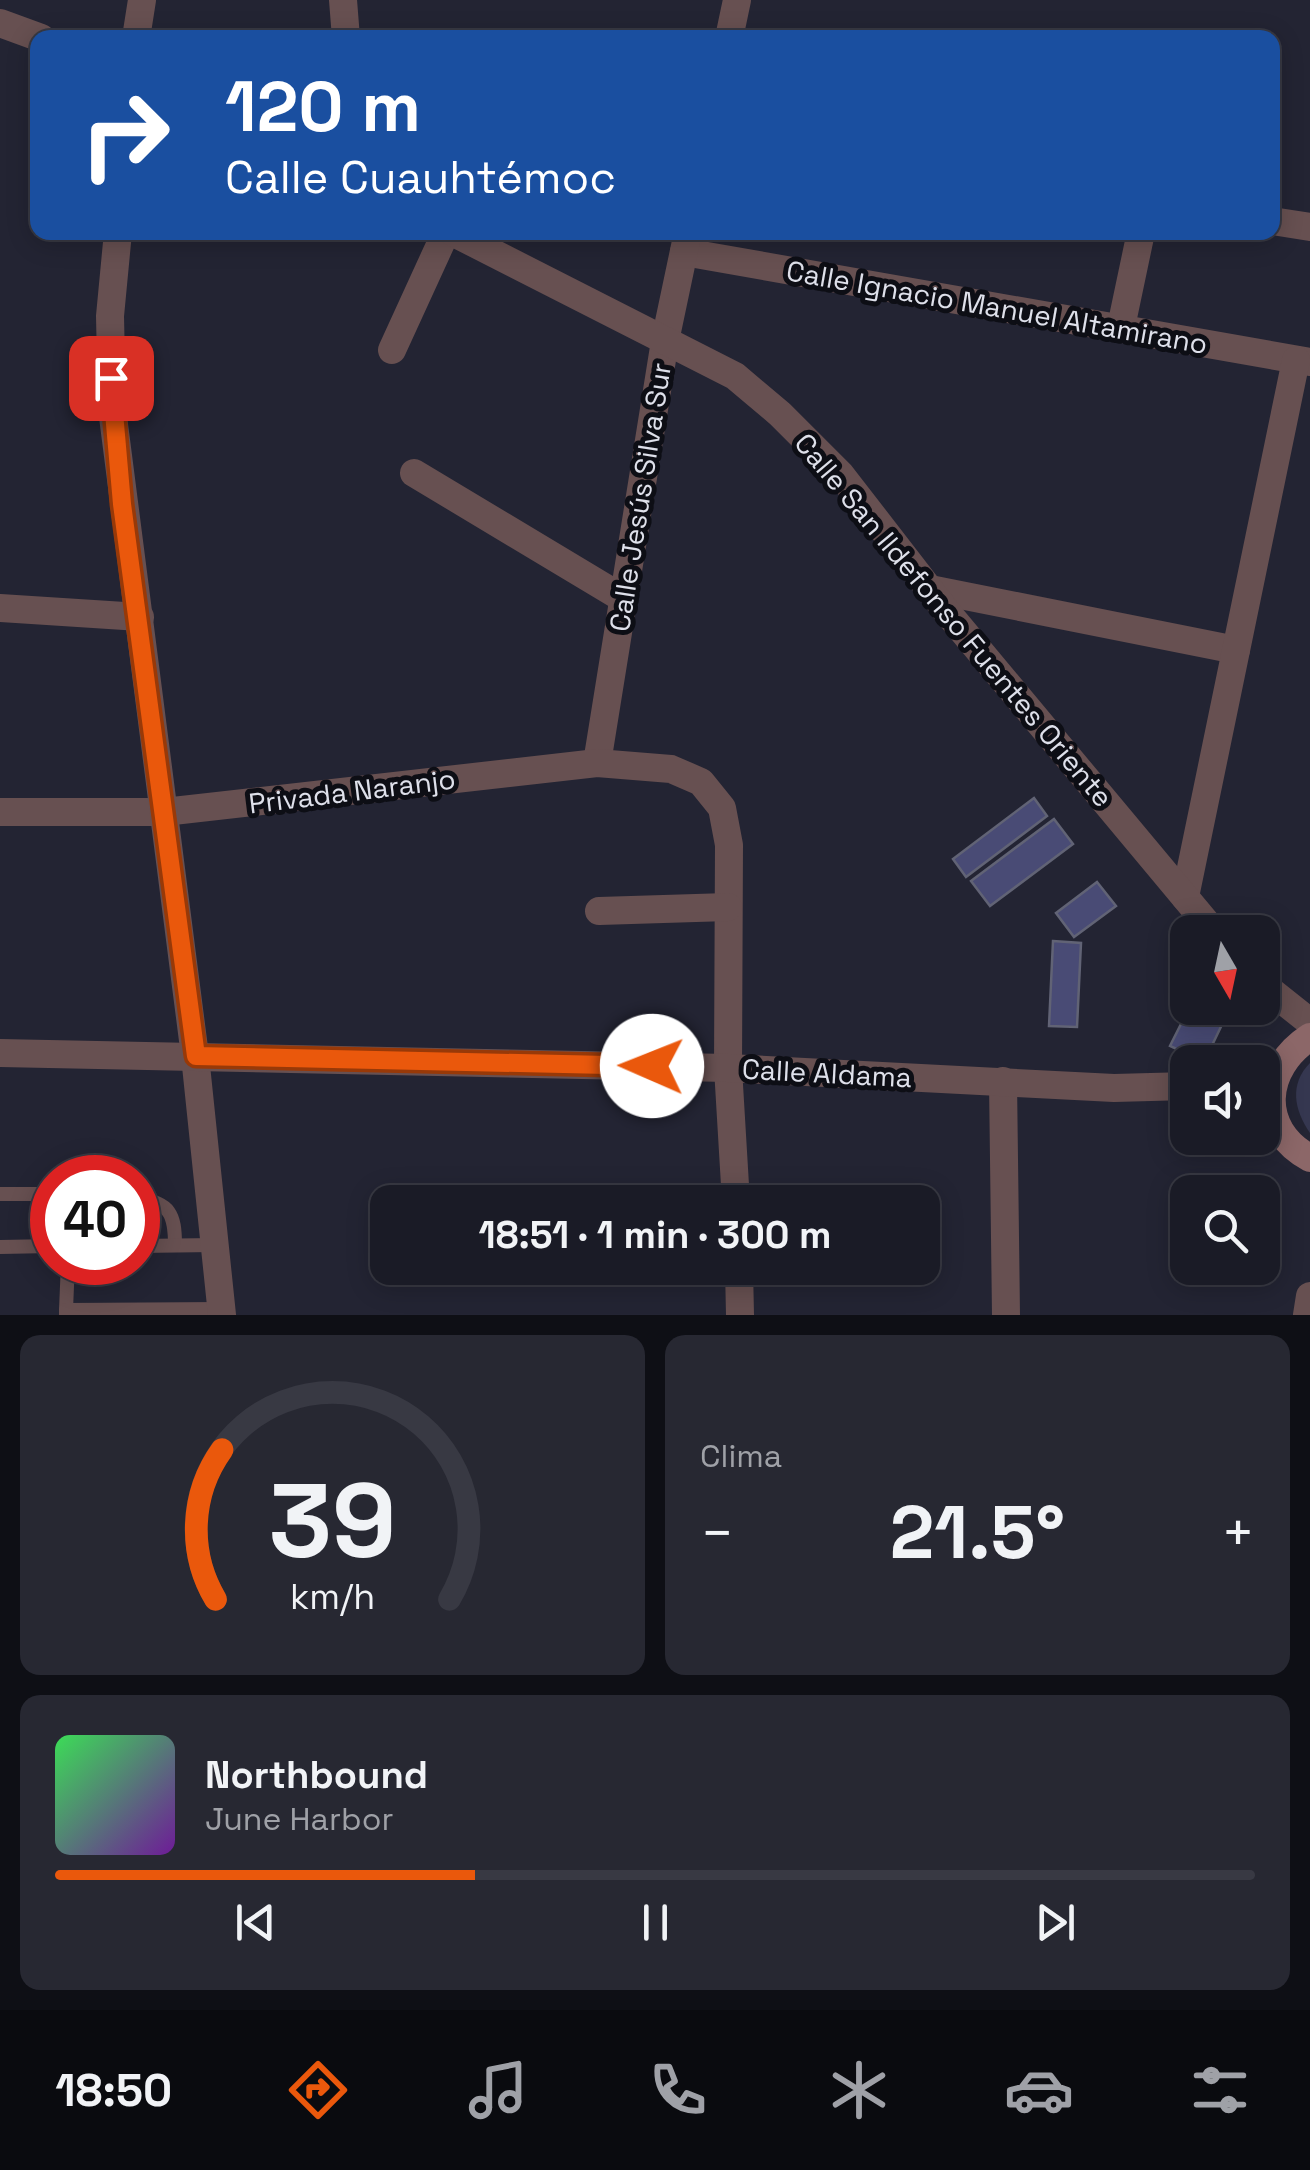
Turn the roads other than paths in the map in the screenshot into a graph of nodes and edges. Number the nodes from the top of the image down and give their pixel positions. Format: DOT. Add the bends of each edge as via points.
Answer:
graph roads {
  1 [pos="142,0"];
  2 [pos="343,0"];
  3 [pos="737,0"];
  4 [pos="0,23"];
  5 [pos="137,30"];
  6 [pos="345,30"];
  7 [pos="731,30"];
  8 [pos="30,34"];
  9 [pos="1280,222"];
  10 [pos="1310,228"];
  11 [pos="117,240"];
  12 [pos="445,240"];
  13 [pos="465,240"];
  14 [pos="1139,240"];
  15 [pos="686,242"];
  16 [pos="1120,327"];
  17 [pos="665,341"];
  18 [pos="392,350"];
  19 [pos="1303,361"];
  20 [pos="414,473"];
  21 [pos="930,589"];
  22 [pos="624,598"];
  23 [pos="0,608"];
  24 [pos="140,616"];
  25 [pos="1236,650"];
  26 [pos="597,763"];
  27 [pos="0,812"];
  28 [pos="164,812"];
  29 [pos="1185,897"];
  30 [pos="728,906"];
  31 [pos="599,910"];
  32 [pos="1200,915"];
  33 [pos="1280,1005"];
  34 [pos="1305,1035"];
  35 [pos="1280,1052"];
  36 [pos="0,1053"];
  37 [pos="196,1056"];
  38 [pos="728,1068"];
  39 [pos="1002,1081"];
  40 [pos="1170,1086"];
  41 [pos="1114,1088"];
  42 [pos="1170,1099"];
  43 [pos="1301,1153"];
  44 [pos="735,1185"];
  45 [pos="0,1194"];
  46 [pos="30,1194"];
  47 [pos="160,1204"];
  48 [pos="215,1245"];
  49 [pos="30,1246"];
  50 [pos="160,1246"];
  51 [pos="175,1246"];
  52 [pos="0,1247"];
  53 [pos="67,1285"];
  54 [pos="739,1285"];
  55 [pos="1310,1296"];
  56 [pos="66,1312"];
  57 [pos="221,1312"];
  58 [pos="740,1315"];
  59 [pos="1006,1315"];
  60 [pos="1308,1315"];
  1 -- 5 [label="street"];
  2 -- 6 [label="street"];
  3 -- 7 [label="street"];
  4 -- 8 [label="street"];
  9 -- 10 [label="street"];
  11 -- 24 [label="street" via="112,409"];
  12 -- 18 [label="street"];
  13 -- 17 [label="street, Calle San Ildefonso Fuentes Oriente"];
  14 -- 16 [label="street"];
  15 -- 16 [label="street, Calle Ignacio Manuel Altamirano"];
  15 -- 17 [label="street, Calle Jesús Silva Sur"];
  16 -- 19 [label="street, Calle Ignacio Manuel Altamirano"];
  17 -- 21 [label="street, Calle San Ildefonso Fuentes Oriente" via="736,376 780,414 841,475"];
  17 -- 22 [label="street, Calle Jesús Silva Sur"];
  19 -- 25 [label="street"];
  20 -- 22 [label="street"];
  21 -- 25 [label="street"];
  21 -- 29 [label="street, Calle San Ildefonso Fuentes Oriente"];
  22 -- 26 [label="street, Calle Jesús Silva Sur"];
  23 -- 24 [label="street"];
  24 -- 28 [label="street"];
  25 -- 29 [label="street"];
  26 -- 28 [label="street, Privada Naranjo"];
  26 -- 30 [label="street, Privada Naranjo" via="671,770 702,782 722,808"];
  27 -- 28 [label="street, Privada Naranjo"];
  28 -- 37 [label="street"];
  29 -- 32 [label="street, Calle San Ildefonso Fuentes Oriente"];
  30 -- 31 [label="street"];
  30 -- 38 [label="street"];
  33 -- 34 [label="street"];
  34 -- 35 [label="street"];
  34 -- 43 [label="main road" via="1284,1058 1272,1088 1275,1120"];
  36 -- 37 [label="street, Calle Aldama"];
  37 -- 38 [label="street, Calle Aldama"];
  37 -- 48 [label="street"];
  38 -- 39 [label="street, Calle Aldama"];
  38 -- 44 [label="street"];
  39 -- 41 [label="street, Calle Aldama"];
  39 -- 59 [label="street"];
  40 -- 41 [label="street, Calle Aldama"];
  41 -- 42 [label="street, Calle Aldama"];
  45 -- 46 [label="lane"];
  47 -- 51 [label="lane" via="173,1218"];
  48 -- 51 [label="lane"];
  48 -- 57 [label="street"];
  49 -- 52 [label="lane"];
  50 -- 51 [label="lane"];
  53 -- 56 [label="lane"];
  54 -- 58 [label="street"];
  55 -- 60 [label="street"];
  56 -- 57 [label="lane"];
}
